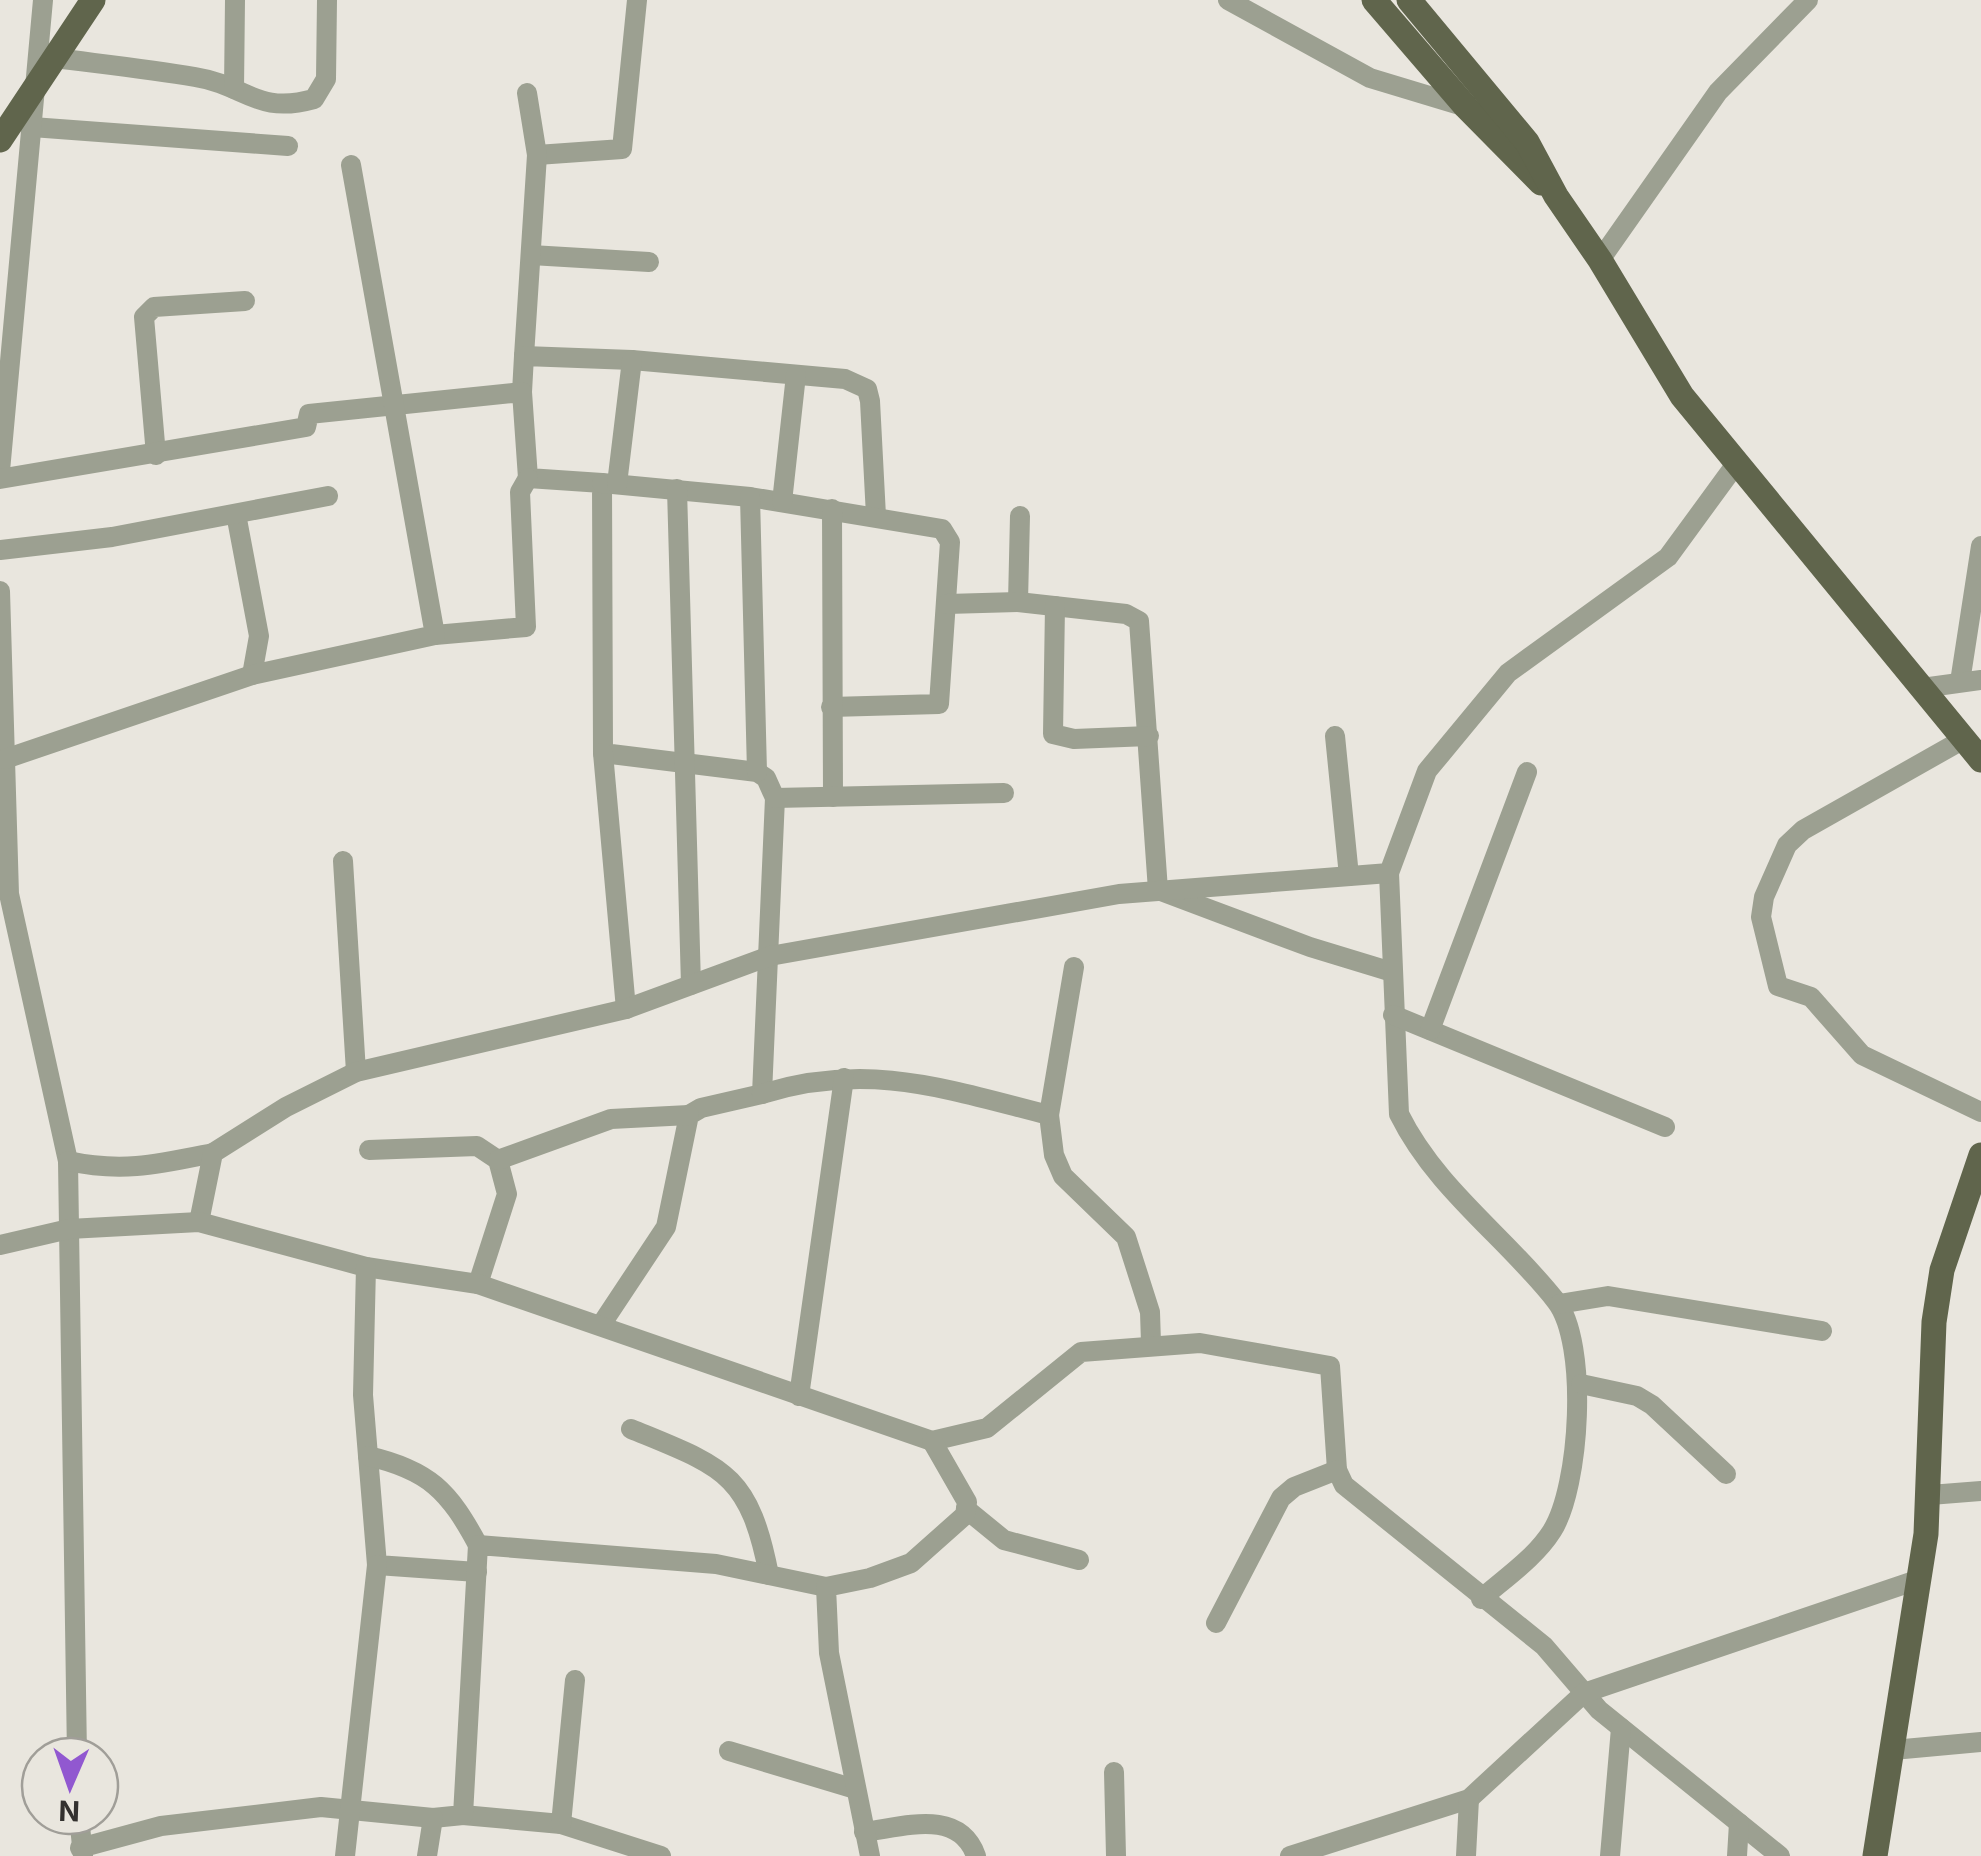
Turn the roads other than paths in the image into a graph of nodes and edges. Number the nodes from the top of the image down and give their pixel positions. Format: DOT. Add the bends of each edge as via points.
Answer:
graph roads {
  1 [pos="42,0"];
  2 [pos="93,0"];
  3 [pos="235,0"];
  4 [pos="328,0"];
  5 [pos="637,0"];
  6 [pos="1228,0"];
  7 [pos="1374,0"];
  8 [pos="1409,0"];
  9 [pos="1808,0"];
  10 [pos="54,58"];
  11 [pos="234,88"];
  12 [pos="32,93"];
  13 [pos="527,93"];
  14 [pos="1466,107"];
  15 [pos="32,126"];
  16 [pos="0,140"];
  17 [pos="288,146"];
  18 [pos="538,156"];
  19 [pos="351,165"];
  20 [pos="1556,196"];
  21 [pos="530,256"];
  22 [pos="1600,260"];
  23 [pos="649,262"];
  24 [pos="245,302"];
  25 [pos="524,356"];
  26 [pos="632,360"];
  27 [pos="796,375"];
  28 [pos="522,392"];
  29 [pos="396,406"];
  30 [pos="156,455"];
  31 [pos="1736,464"];
  32 [pos="0,471"];
  33 [pos="528,478"];
  34 [pos="0,480"];
  35 [pos="610,483"];
  36 [pos="678,490"];
  37 [pos="328,496"];
  38 [pos="750,498"];
  39 [pos="782,502"];
  40 [pos="832,509"];
  41 [pos="236,514"];
  42 [pos="876,516"];
  43 [pos="1020,516"];
  44 [pos="1981,546"];
  45 [pos="0,550"];
  46 [pos="0,590"];
  47 [pos="1018,602"];
  48 [pos="947,604"];
  49 [pos="1055,606"];
  50 [pos="435,635"];
  51 [pos="252,674"];
  52 [pos="1971,681"];
  53 [pos="1922,688"];
  54 [pos="831,707"];
  55 [pos="1149,736"];
  56 [pos="1335,736"];
  57 [pos="1964,740"];
  58 [pos="603,753"];
  59 [pos="5,759"];
  60 [pos="1981,760"];
  61 [pos="683,761"];
  62 [pos="757,772"];
  63 [pos="1528,772"];
  64 [pos="1004,793"];
  65 [pos="833,797"];
  66 [pos="775,798"];
  67 [pos="343,861"];
  68 [pos="1389,873"];
  69 [pos="1349,876"];
  70 [pos="1158,890"];
  71 [pos="770,956"];
  72 [pos="1074,967"];
  73 [pos="1392,972"];
  74 [pos="691,984"];
  75 [pos="626,1009"];
  76 [pos="1393,1015"];
  77 [pos="1430,1030"];
  78 [pos="356,1072"];
  79 [pos="844,1078"];
  80 [pos="762,1094"];
  81 [pos="1981,1112"];
  82 [pos="689,1115"];
  83 [pos="1049,1116"];
  84 [pos="1666,1127"];
  85 [pos="370,1150"];
  86 [pos="213,1154"];
  87 [pos="1981,1156"];
  88 [pos="68,1160"];
  89 [pos="498,1160"];
  90 [pos="199,1222"];
  91 [pos="69,1229"];
  92 [pos="0,1245"];
  93 [pos="366,1268"];
  94 [pos="478,1284"];
  95 [pos="1559,1304"];
  96 [pos="601,1325"];
  97 [pos="1822,1332"];
  98 [pos="1151,1343"];
  99 [pos="1580,1384"];
  100 [pos="799,1396"];
  101 [pos="631,1429"];
  102 [pos="932,1441"];
  103 [pos="368,1456"];
  104 [pos="1338,1470"];
  105 [pos="1726,1474"];
  106 [pos="1981,1491"];
  107 [pos="1930,1495"];
  108 [pos="966,1510"];
  109 [pos="478,1545"];
  110 [pos="1079,1560"];
  111 [pos="377,1566"];
  112 [pos="476,1572"];
  113 [pos="770,1575"];
  114 [pos="1920,1579"];
  115 [pos="826,1586"];
  116 [pos="1481,1600"];
  117 [pos="1216,1623"];
  118 [pos="575,1680"];
  119 [pos="1584,1693"];
  120 [pos="1621,1728"];
  121 [pos="78,1736"];
  122 [pos="1981,1742"];
  123 [pos="1893,1750"];
  124 [pos="729,1751"];
  125 [pos="1114,1772"];
  126 [pos="854,1790"];
  127 [pos="1469,1799"];
  128 [pos="353,1808"];
  129 [pos="463,1815"];
  130 [pos="433,1818"];
  131 [pos="1739,1823"];
  132 [pos="561,1824"];
  133 [pos="864,1832"];
  134 [pos="82,1852"];
  135 [pos="345,1856"];
  136 [pos="426,1856"];
  137 [pos="661,1856"];
  138 [pos="870,1856"];
  139 [pos="976,1856"];
  140 [pos="1116,1856"];
  141 [pos="1290,1856"];
  142 [pos="1466,1856"];
  143 [pos="1610,1856"];
  144 [pos="1737,1856"];
  145 [pos="1780,1856"];
  146 [pos="1875,1856"];
  1 -- 12 [label="street"];
  2 -- 10 [label="main road"];
  3 -- 11 [label="street"];
  4 -- 11 [label="street" via="326,79 314,99 254,102"];
  5 -- 18 [label="street" via="622,149"];
  6 -- 14 [label="street" via="1370,78"];
  7 -- 14 [label="main road"];
  8 -- 20 [label="main road" via="1527,142"];
  9 -- 22 [label="street" via="1718,92"];
  10 -- 11 [label="street"];
  10 -- 12 [label="main road"];
  12 -- 15 [label="street"];
  12 -- 16 [label="main road"];
  13 -- 18 [label="street"];
  14 -- 20 [label="main road"];
  15 -- 17 [label="street"];
  15 -- 32 [label="street"];
  18 -- 21 [label="street"];
  19 -- 29 [label="street"];
  20 -- 22 [label="main road"];
  21 -- 23 [label="street"];
  21 -- 25 [label="street"];
  22 -- 31 [label="main road" via="1682,396"];
  24 -- 30 [label="street" via="154,307 144,317"];
  25 -- 26 [label="street"];
  25 -- 28 [label="street"];
  26 -- 27 [label="street"];
  26 -- 35 [label="street"];
  27 -- 39 [label="street"];
  27 -- 42 [label="street" via="845,379 867,389"];
  28 -- 29 [label="street"];
  28 -- 33 [label="street"];
  29 -- 30 [label="street" via="309,414 306,427"];
  29 -- 50 [label="street"];
  30 -- 34 [label="street"];
  31 -- 53 [label="main road"];
  31 -- 68 [label="street" via="1668,558 1527,656 1484,700 1427,771"];
  33 -- 35 [label="street"];
  33 -- 50 [label="street" via="520,492 526,627"];
  35 -- 36 [label="street"];
  35 -- 58 [label="street"];
  36 -- 38 [label="street"];
  36 -- 61 [label="street"];
  37 -- 41 [label="street"];
  38 -- 39 [label="street"];
  38 -- 62 [label="street"];
  39 -- 40 [label="street"];
  40 -- 42 [label="street"];
  40 -- 54 [label="street"];
  41 -- 45 [label="street"];
  41 -- 51 [label="street" via="259,636"];
  42 -- 48 [label="street" via="942,528 950,542"];
  43 -- 47 [label="street"];
  44 -- 52 [label="street"];
  46 -- 59 [label="street"];
  47 -- 48 [label="street"];
  47 -- 49 [label="street"];
  48 -- 54 [label="street" via="939,704"];
  49 -- 55 [label="street" via="1139,621"];
  49 -- 55 [label="street" via="1053,734"];
  50 -- 51 [label="street"];
  51 -- 59 [label="street"];
  52 -- 53 [label="street"];
  53 -- 57 [label="main road"];
  54 -- 65 [label="street"];
  55 -- 70 [label="street"];
  56 -- 69 [label="street"];
  57 -- 60 [label="main road"];
  57 -- 81 [label="street" via="1802,830 1778,860 1761,916 1778,986 1811,997 1862,1055"];
  58 -- 61 [label="street"];
  58 -- 75 [label="street"];
  59 -- 88 [label="street" via="9,894"];
  61 -- 62 [label="street"];
  61 -- 74 [label="street"];
  62 -- 66 [label="street"];
  63 -- 77 [label="street"];
  64 -- 65 [label="street"];
  65 -- 66 [label="street"];
  66 -- 71 [label="street"];
  67 -- 78 [label="street"];
  68 -- 69 [label="street"];
  68 -- 73 [label="street"];
  69 -- 70 [label="street"];
  70 -- 71 [label="street"];
  70 -- 73 [label="street"];
  71 -- 74 [label="street"];
  71 -- 80 [label="street"];
  72 -- 83 [label="street"];
  73 -- 76 [label="street"];
  74 -- 75 [label="street"];
  75 -- 78 [label="street"];
  76 -- 77 [label="street"];
  76 -- 95 [label="street" via="1399,1114 1409,1136"];
  77 -- 84 [label="street"];
  78 -- 86 [label="street"];
  79 -- 80 [label="street"];
  79 -- 83 [label="street" via="917,1082"];
  79 -- 100 [label="street"];
  80 -- 82 [label="street"];
  82 -- 89 [label="street" via="612,1119"];
  82 -- 96 [label="street" via="666,1227"];
  83 -- 98 [label="street" via="1063,1176 1126,1237 1150,1312"];
  85 -- 89 [label="street" via="477,1146"];
  86 -- 88 [label="street" via="135,1169"];
  86 -- 90 [label="street"];
  87 -- 107 [label="main road" via="1942,1270 1934,1322"];
  88 -- 91 [label="street"];
  89 -- 94 [label="street" via="507,1194"];
  90 -- 91 [label="street"];
  90 -- 93 [label="street"];
  91 -- 92 [label="street"];
  91 -- 121 [label="street"];
  93 -- 94 [label="street"];
  93 -- 103 [label="street" via="362,1396"];
  94 -- 96 [label="street"];
  95 -- 97 [label="street" via="1608,1296"];
  95 -- 99 [label="street"];
  96 -- 100 [label="street"];
  98 -- 102 [label="street" via="1081,1352 987,1428"];
  98 -- 104 [label="street" via="1200,1343 1330,1366"];
  99 -- 105 [label="street" via="1652,1404"];
  99 -- 116 [label="street" via="1571,1468 1555,1526"];
  100 -- 102 [label="street"];
  101 -- 113 [label="street" via="693,1454 744,1492 759,1522"];
  102 -- 108 [label="street"];
  103 -- 109 [label="street" via="433,1480"];
  103 -- 111 [label="street"];
  104 -- 116 [label="street" via="1344,1485"];
  104 -- 117 [label="street" via="1281,1498"];
  106 -- 107 [label="street"];
  107 -- 114 [label="main road"];
  108 -- 110 [label="street" via="1004,1540"];
  108 -- 115 [label="street" via="912,1562"];
  109 -- 112 [label="street"];
  109 -- 113 [label="street" via="716,1564"];
  111 -- 112 [label="street"];
  111 -- 128 [label="street"];
  112 -- 129 [label="street"];
  113 -- 115 [label="street"];
  114 -- 119 [label="street"];
  114 -- 123 [label="main road"];
  115 -- 126 [label="street" via="829,1652"];
  116 -- 119 [label="street" via="1544,1646"];
  118 -- 132 [label="street"];
  119 -- 120 [label="street"];
  119 -- 127 [label="street"];
  120 -- 131 [label="street"];
  120 -- 143 [label="street"];
  122 -- 123 [label="street"];
  123 -- 146 [label="main road"];
  124 -- 126 [label="street"];
  125 -- 140 [label="street"];
  126 -- 133 [label="street"];
  127 -- 141 [label="street"];
  127 -- 142 [label="street"];
  128 -- 130 [label="street"];
  128 -- 134 [label="street" via="161,1826"];
  128 -- 135 [label="street"];
  129 -- 130 [label="street"];
  129 -- 132 [label="street"];
  130 -- 136 [label="street"];
  131 -- 144 [label="street"];
  131 -- 145 [label="street"];
  132 -- 137 [label="street"];
  133 -- 138 [label="street"];
  133 -- 139 [label="street" via="951,1826"];
}
